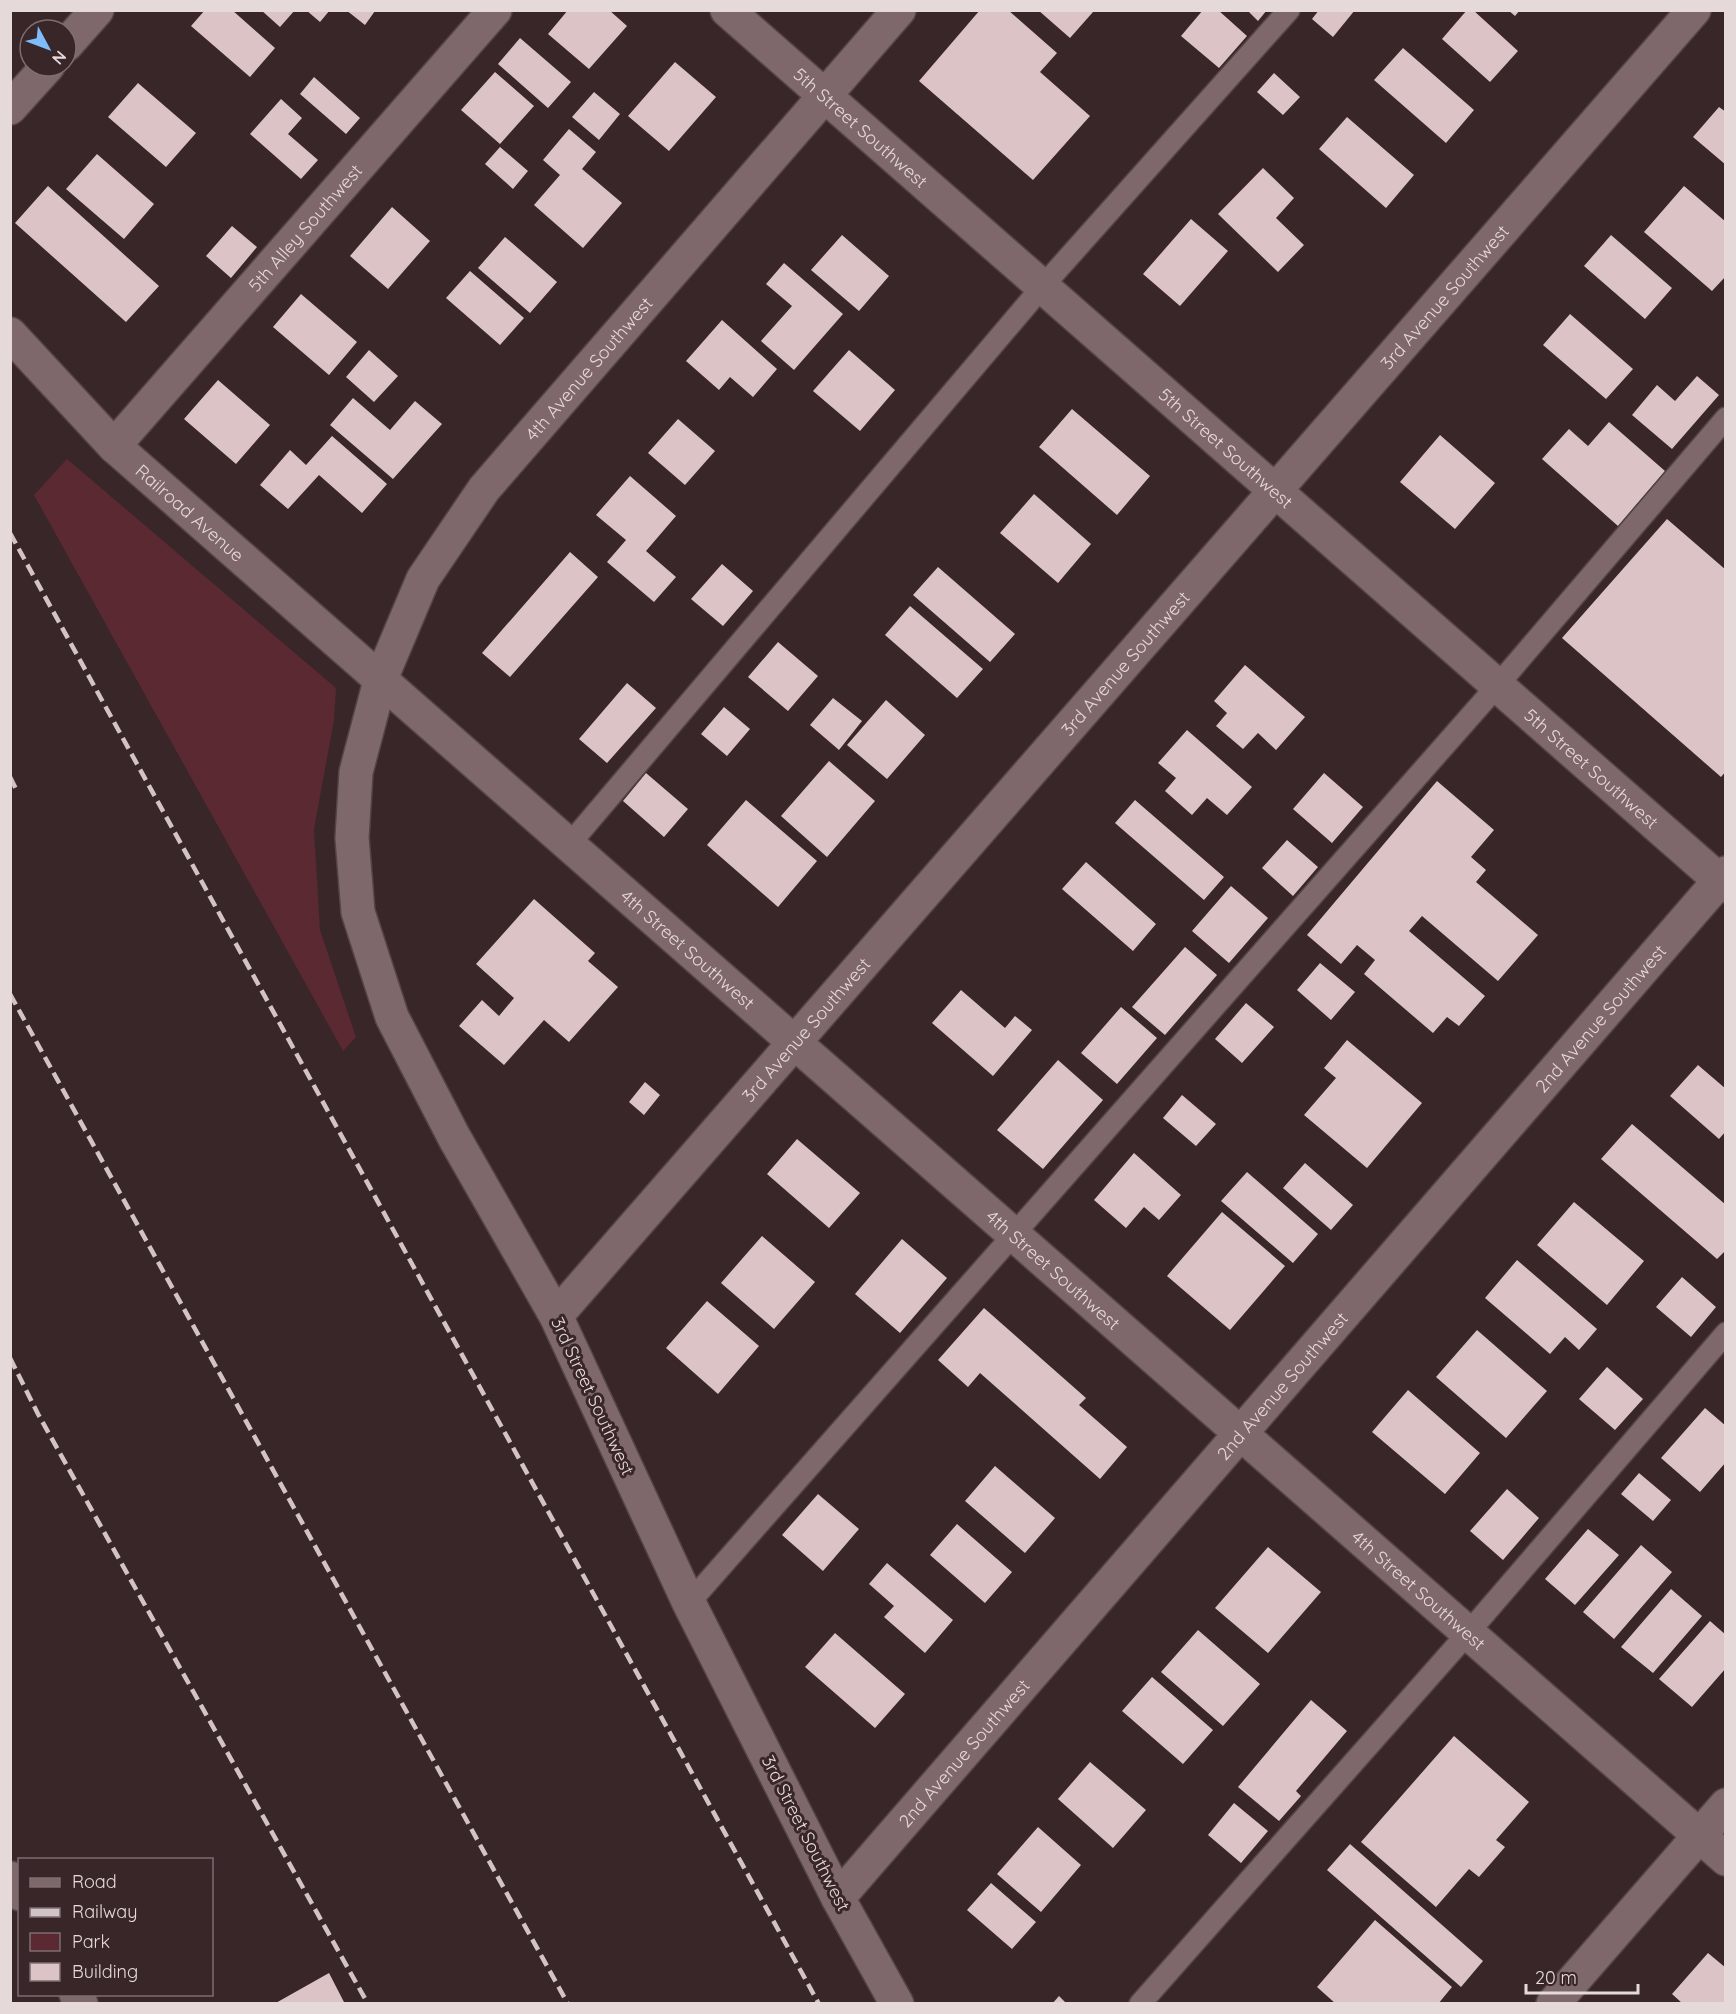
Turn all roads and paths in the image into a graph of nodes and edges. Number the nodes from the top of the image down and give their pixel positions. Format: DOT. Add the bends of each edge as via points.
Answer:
graph roads {
  1 [pos="97,10"];
  2 [pos="495,10"];
  3 [pos="727,10"];
  4 [pos="899,10"];
  5 [pos="1289,10"];
  6 [pos="1694,10"];
  7 [pos="78,31"];
  8 [pos="37,78"];
  9 [pos="825,96"];
  10 [pos="10,108"];
  11 [pos="1042,286"];
  12 [pos="10,334"];
  13 [pos="1725,418"];
  14 [pos="114,446"];
  15 [pos="1275,491"];
  16 [pos="380,681"];
  17 [pos="1497,686"];
  18 [pos="357,772"];
  19 [pos="568,846"];
  20 [pos="1723,880"];
  21 [pos="794,1044"];
  22 [pos="1013,1236"];
  23 [pos="556,1317"];
  24 [pos="1725,1333"];
  25 [pos="1240,1434"];
  26 [pos="689,1603"];
  27 [pos="1468,1634"];
  28 [pos="1725,1805"];
  29 [pos="1699,1836"];
  30 [pos="1725,1859"];
  31 [pos="10,1878"];
  32 [pos="18,1891"];
  33 [pos="838,1898"];
  34 [pos="897,2004"];
  35 [pos="1140,2004"];
  36 [pos="1553,2004"];
  1 -- 7 [label="street"];
  2 -- 14 [label="street, 5th Alley Southwest"];
  3 -- 9 [label="street, 5th Street Southwest"];
  4 -- 9 [label="street, 4th Avenue Southwest"];
  5 -- 11 [label="lane"];
  6 -- 15 [label="street, 3rd Avenue Southwest"];
  8 -- 10 [label="street"];
  9 -- 11 [label="street, 5th Street Southwest"];
  9 -- 16 [label="street, 4th Avenue Southwest" via="484,489 423,579"];
  11 -- 15 [label="street, 5th Street Southwest"];
  11 -- 19 [label="lane"];
  12 -- 14 [label="street, Railroad Avenue"];
  13 -- 17 [label="lane"];
  14 -- 16 [label="street, Railroad Avenue"];
  15 -- 17 [label="street, 5th Street Southwest"];
  15 -- 21 [label="street, 3rd Avenue Southwest"];
  16 -- 18 [label="street, 4th Avenue Southwest"];
  16 -- 19 [label="street, 4th Street Southwest"];
  17 -- 20 [label="street, 5th Street Southwest"];
  17 -- 22 [label="lane"];
  18 -- 23 [label="street, 3rd Street Southwest" via="352,838 358,912 392,1017 454,1137"];
  19 -- 21 [label="street, 4th Street Southwest"];
  20 -- 25 [label="street, 2nd Avenue Southwest"];
  21 -- 22 [label="street, 4th Street Southwest"];
  21 -- 23 [label="street, 3rd Avenue Southwest"];
  22 -- 25 [label="street, 4th Street Southwest"];
  22 -- 26 [label="lane"];
  23 -- 26 [label="street, 3rd Street Southwest"];
  24 -- 27 [label="lane"];
  25 -- 27 [label="street, 4th Street Southwest"];
  25 -- 33 [label="street, 2nd Avenue Southwest"];
  26 -- 33 [label="street, 3rd Street Southwest"];
  27 -- 29 [label="street, 4th Street Southwest"];
  27 -- 35 [label="lane"];
  28 -- 29 [label="street"];
  29 -- 30 [label="street, 4th Street Southwest"];
  29 -- 36 [label="street"];
  31 -- 32 [label="street"];
  33 -- 34 [label="street, 3rd Street Southwest"];
}
